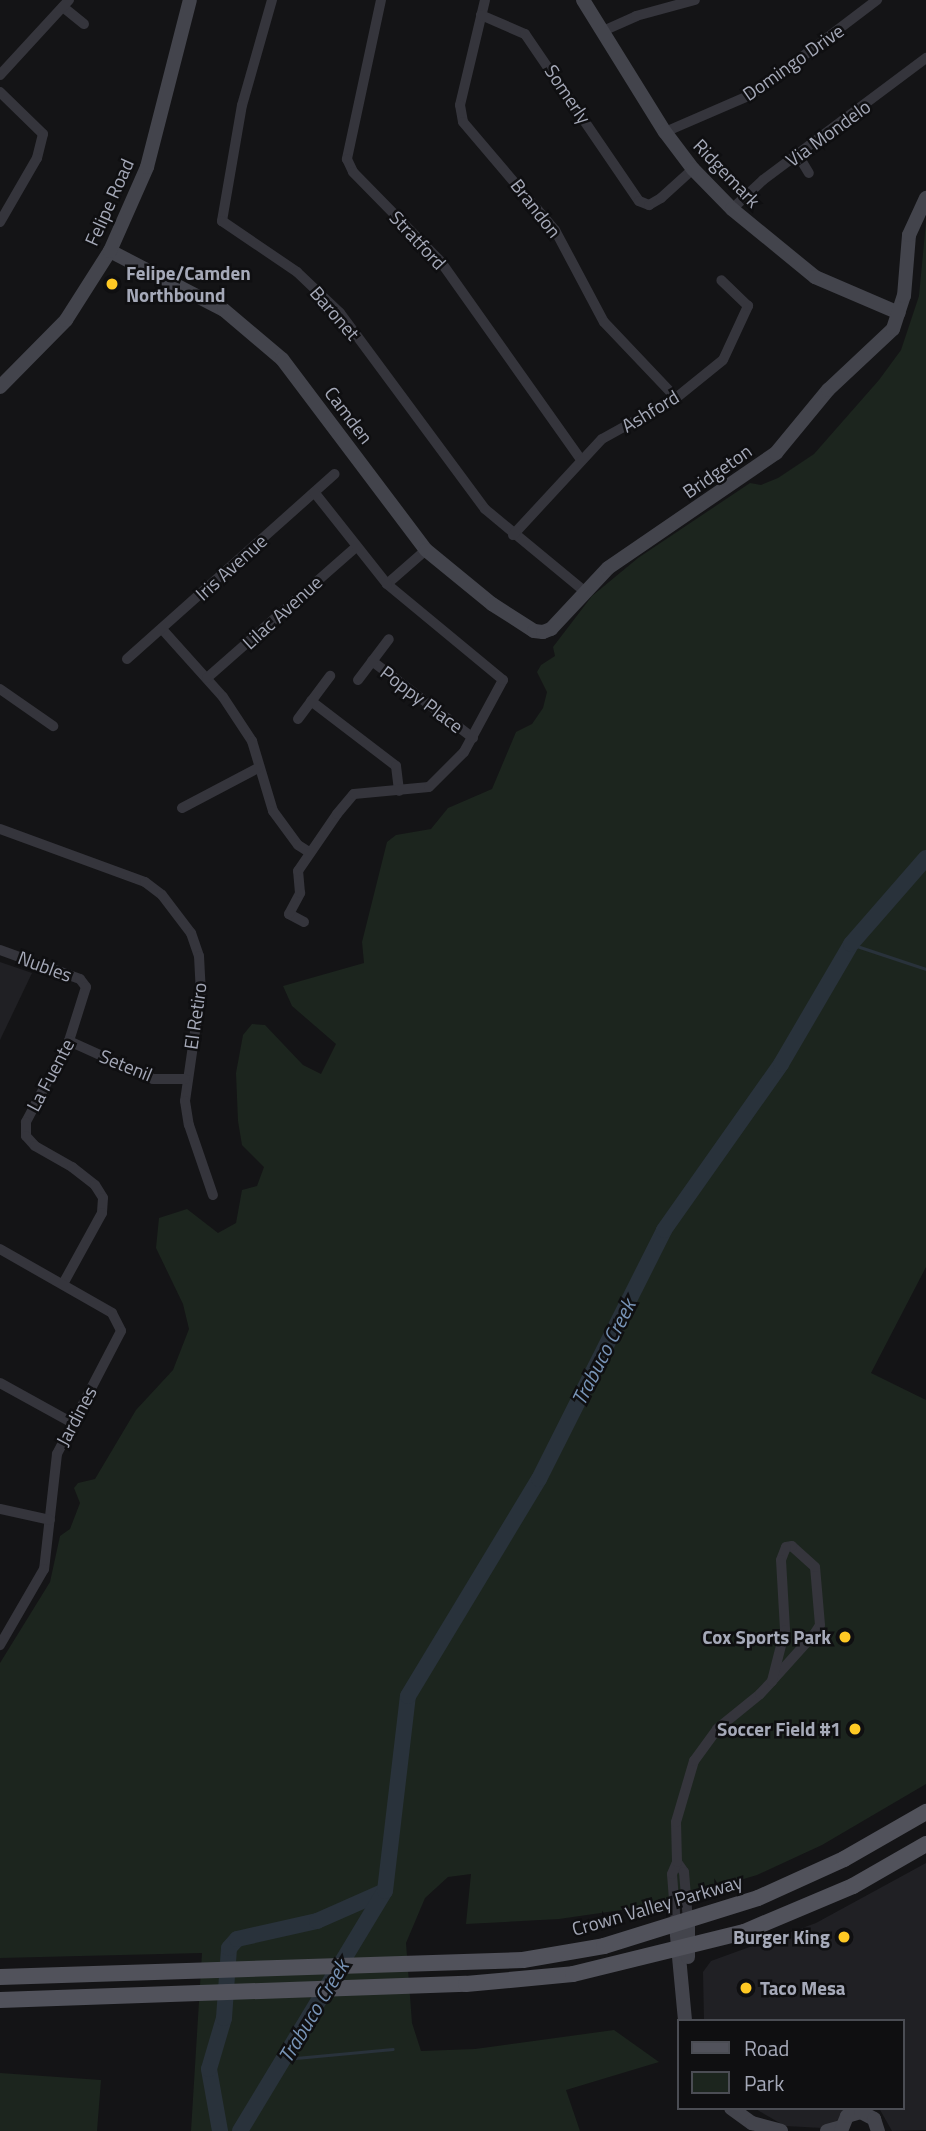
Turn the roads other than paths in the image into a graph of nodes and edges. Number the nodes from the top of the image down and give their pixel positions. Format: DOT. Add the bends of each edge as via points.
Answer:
graph roads {
  1 [pos="190,0"];
  2 [pos="272,0"];
  3 [pos="381,0"];
  4 [pos="485,0"];
  5 [pos="583,0"];
  6 [pos="695,0"];
  7 [pos="877,0"];
  8 [pos="66,3"];
  9 [pos="481,15"];
  10 [pos="84,24"];
  11 [pos="603,31"];
  12 [pos="926,58"];
  13 [pos="0,75"];
  14 [pos="0,92"];
  15 [pos="665,132"];
  16 [pos="798,155"];
  17 [pos="693,169"];
  18 [pos="809,173"];
  19 [pos="926,198"];
  20 [pos="732,209"];
  21 [pos="0,222"];
  22 [pos="110,251"];
  23 [pos="721,279"];
  24 [pos="899,313"];
  25 [pos="0,387"];
  26 [pos="676,398"];
  27 [pos="580,458"];
  28 [pos="335,474"];
  29 [pos="314,492"];
  30 [pos="513,535"];
  31 [pos="356,547"];
  32 [pos="426,550"];
  33 [pos="387,584"];
  34 [pos="583,590"];
  35 [pos="162,629"];
  36 [pos="534,631"];
  37 [pos="389,639"];
  38 [pos="127,659"];
  39 [pos="372,661"];
  40 [pos="330,676"];
  41 [pos="207,678"];
  42 [pos="358,680"];
  43 [pos="0,689"];
  44 [pos="311,701"];
  45 [pos="298,719"];
  46 [pos="53,726"];
  47 [pos="473,738"];
  48 [pos="258,768"];
  49 [pos="399,791"];
  50 [pos="182,808"];
  51 [pos="0,829"];
  52 [pos="309,852"];
  53 [pos="304,922"];
  54 [pos="0,950"];
  55 [pos="86,987"];
  56 [pos="69,1041"];
  57 [pos="185,1079"];
  58 [pos="213,1195"];
  59 [pos="0,1249"];
  60 [pos="63,1284"];
  61 [pos="0,1383"];
  62 [pos="71,1422"];
  63 [pos="0,1509"];
  64 [pos="50,1520"];
  65 [pos="1,1642"];
  66 [pos="772,1681"];
  67 [pos="926,1812"];
  68 [pos="926,1844"];
  69 [pos="682,1923"];
  70 [pos="684,1950"];
  71 [pos="0,1977"];
  72 [pos="0,2000"];
  73 [pos="685,2019"];
  74 [pos="733,2110"];
  75 [pos="836,2130"];
  76 [pos="781,2131"];
  77 [pos="878,2131"];
  1 -- 22 [label="street, Felipe Road" via="147,167"];
  2 -- 30 [label="street, Baronet" via="242,106 222,221 298,272 340,313 454,471"];
  3 -- 27 [label="street, Stratford" via="347,159 353,172 440,262"];
  4 -- 9 [label="street, Brandon"];
  5 -- 11 [label="street, Ridgemark"];
  6 -- 11 [label="street" via="636,16"];
  7 -- 15 [label="street, Domingo Drive" via="753,94"];
  8 -- 10 [label="street"];
  8 -- 13 [label="street"];
  9 -- 17 [label="street, Somerly" via="525,34 634,197 649,205"];
  9 -- 26 [label="street, Brandon" via="460,105 465,127 555,230 604,322"];
  11 -- 15 [label="street, Ridgemark"];
  12 -- 16 [label="street, Via Mondelo"];
  14 -- 21 [label="street" via="43,134 37,158"];
  15 -- 17 [label="street, Ridgemark"];
  16 -- 18 [label="street"];
  16 -- 20 [label="street, Via Mondelo"];
  17 -- 20 [label="street, Ridgemark"];
  19 -- 24 [label="street" via="909,235"];
  20 -- 24 [label="street, Ridgemark" via="815,277"];
  22 -- 25 [label="street, Felipe Road" via="66,320"];
  22 -- 32 [label="street, Camden" via="224,310 282,359"];
  23 -- 26 [label="street, Ashford" via="748,306 723,360"];
  24 -- 34 [label="street, Bridgeton" via="893,329 828,390 776,453"];
  26 -- 27 [label="street, Ashford" via="602,439"];
  27 -- 30 [label="street, Ashford"];
  28 -- 29 [label="street, Iris Avenue"];
  29 -- 31 [label="street"];
  29 -- 35 [label="street, Iris Avenue"];
  30 -- 34 [label="street, Baronet"];
  31 -- 33 [label="street"];
  31 -- 41 [label="street, Lilac Avenue"];
  32 -- 33 [label="street"];
  32 -- 36 [label="street, Camden" via="492,604"];
  33 -- 47 [label="street" via="502,676"];
  34 -- 36 [label="street, Bridgeton" via="551,629"];
  35 -- 38 [label="street, Iris Avenue"];
  35 -- 41 [label="street"];
  37 -- 39 [label="street, Poppy Place"];
  39 -- 42 [label="street, Poppy Place"];
  39 -- 47 [label="street, Poppy Place"];
  40 -- 44 [label="street"];
  41 -- 48 [label="street" via="251,741"];
  43 -- 46 [label="street"];
  44 -- 45 [label="street"];
  44 -- 49 [label="street" via="396,766"];
  47 -- 49 [label="street" via="429,787"];
  48 -- 50 [label="street"];
  48 -- 52 [label="street" via="277,817"];
  49 -- 52 [label="street" via="354,793"];
  51 -- 57 [label="street, El Retiro" via="129,874 162,895 183,920 201,974"];
  52 -- 53 [label="street" via="298,871 300,892 289,912"];
  54 -- 55 [label="street, Nubles" via="80,978"];
  55 -- 56 [label="street, La Fuente"];
  56 -- 57 [label="street, Setenil" via="153,1079"];
  56 -- 60 [label="street, La Fuente" via="26,1122 26,1136 35,1146 96,1185 103,1198 102,1213"];
  57 -- 58 [label="street, El Retiro" via="189,1125"];
  59 -- 60 [label="street, Jardines"];
  60 -- 62 [label="street, Jardines" via="112,1313 121,1331"];
  61 -- 62 [label="street"];
  62 -- 64 [label="street, Jardines" via="57,1454"];
  63 -- 64 [label="street"];
  64 -- 65 [label="street, Jardines" via="49,1547 37,1587"];
  66 -- 66 [label="street" via="820,1625 815,1567 792,1546 786,1547 781,1560 785,1630"];
  66 -- 69 [label="street" via="718,1729 694,1761 677,1814 677,1862 672,1874"];
  67 -- 69 [label="main road, Crown Valley Parkway" via="816,1873"];
  68 -- 70 [label="main road" via="803,1909"];
  69 -- 70 [label="street"];
  69 -- 71 [label="main road, Crown Valley Parkway" via="591,1948 466,1965"];
  70 -- 72 [label="main road" via="561,1975 466,1984"];
  70 -- 73 [label="street"];
  74 -- 76 [label="street" via="752,2123"];
  75 -- 77 [label="street" via="848,2116 861,2112 874,2119"];
}
